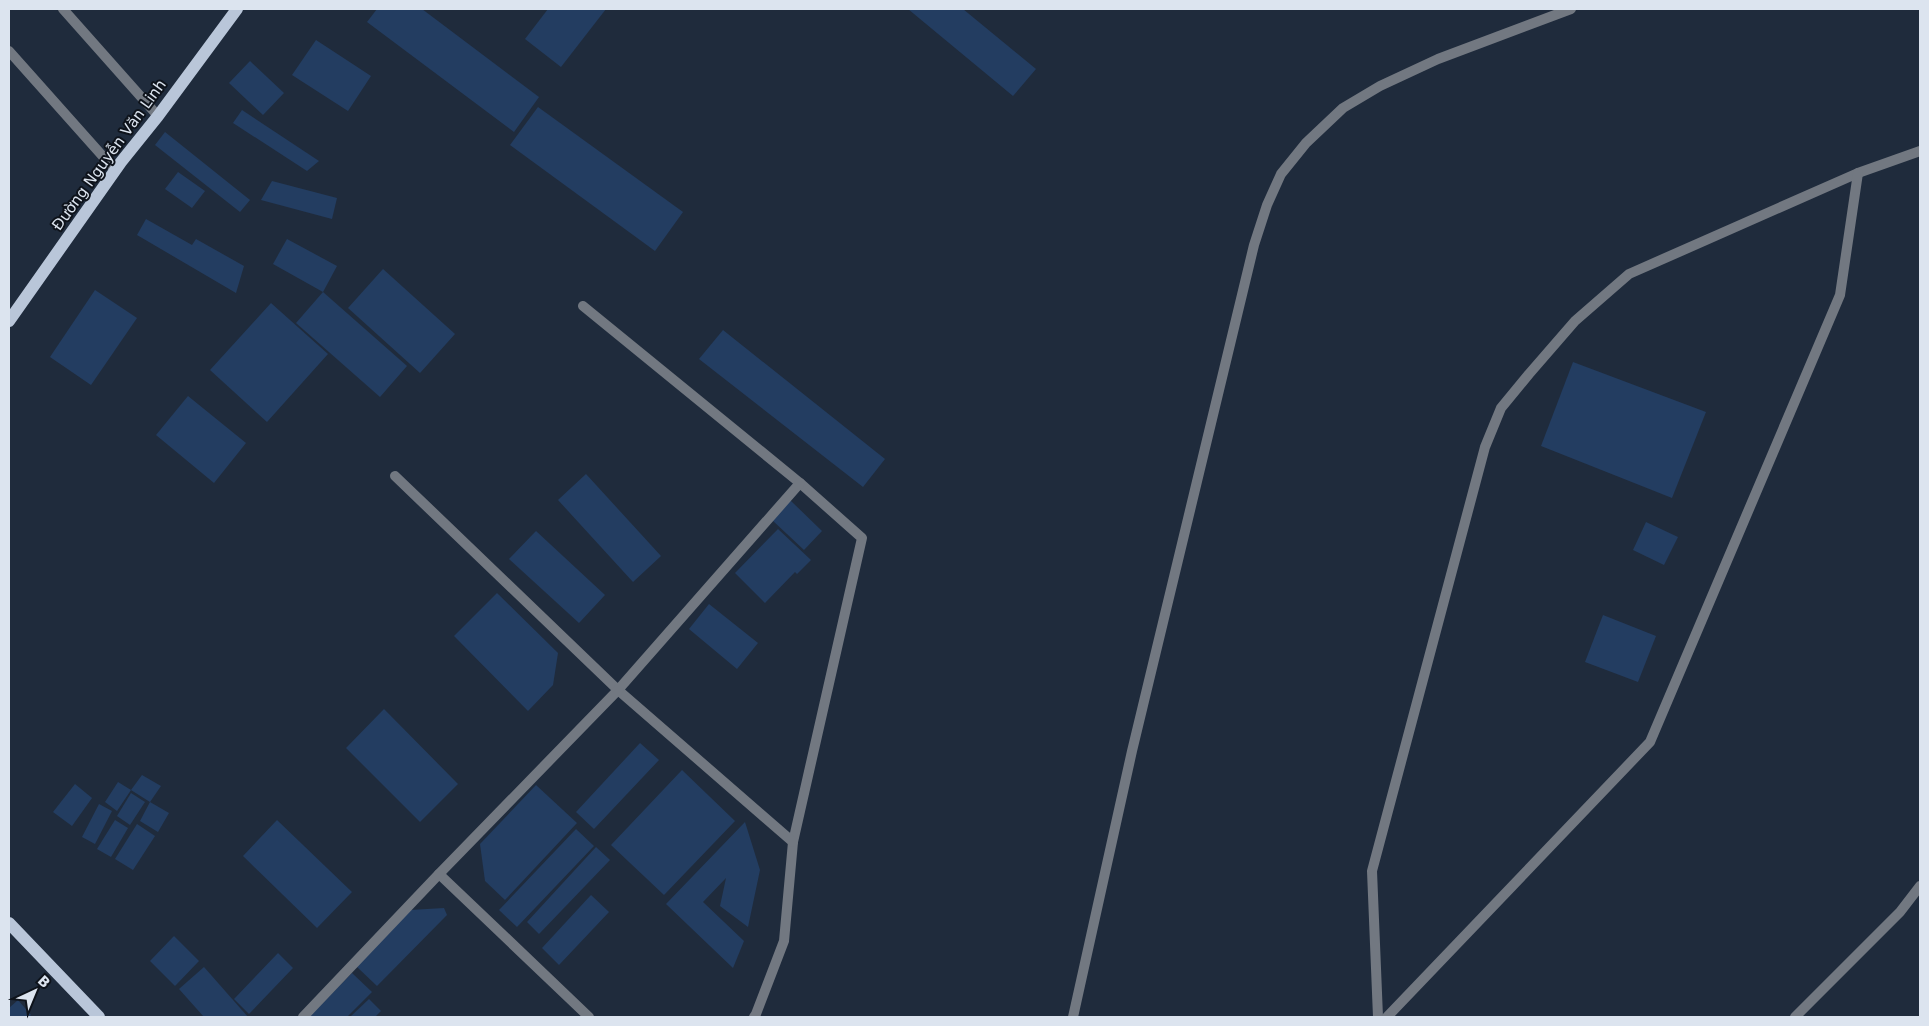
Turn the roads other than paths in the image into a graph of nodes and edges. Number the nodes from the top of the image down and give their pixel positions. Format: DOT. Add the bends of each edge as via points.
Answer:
graph roads {
  1 [pos="63,9"];
  2 [pos="237,9"];
  3 [pos="1572,9"];
  4 [pos="9,51"];
  5 [pos="158,116"];
  6 [pos="1920,151"];
  7 [pos="115,170"];
  8 [pos="1858,173"];
  9 [pos="583,306"];
  10 [pos="9,321"];
  11 [pos="395,476"];
  12 [pos="800,483"];
  13 [pos="618,690"];
  14 [pos="793,842"];
  15 [pos="439,874"];
  16 [pos="1920,886"];
  17 [pos="9,924"];
  18 [pos="99,1017"];
  19 [pos="303,1017"];
  20 [pos="588,1017"];
  21 [pos="754,1017"];
  22 [pos="1073,1017"];
  23 [pos="1378,1017"];
  24 [pos="1386,1017"];
  25 [pos="1795,1017"];
  1 -- 5 [label="street"];
  2 -- 5 [label="main road, Đường Nguyễn Văn Linh"];
  3 -- 22 [label="street" via="1438,59 1380,86 1344,108 1306,143 1281,174 1251,255 1134,741"];
  4 -- 7 [label="street"];
  5 -- 7 [label="main road, Đường Nguyễn Văn Linh"];
  6 -- 8 [label="street"];
  7 -- 10 [label="main road, Đường Nguyễn Văn Linh"];
  8 -- 23 [label="street" via="1629,274 1575,321 1501,408 1485,447 1372,871"];
  8 -- 24 [label="street" via="1840,295 1650,742"];
  9 -- 12 [label="street"];
  11 -- 13 [label="street"];
  12 -- 13 [label="street"];
  12 -- 14 [label="street" via="862,538"];
  13 -- 14 [label="street"];
  13 -- 15 [label="street"];
  14 -- 21 [label="street" via="784,941"];
  15 -- 19 [label="street"];
  15 -- 20 [label="street"];
  16 -- 25 [label="street" via="1900,912"];
  17 -- 18 [label="main road"];
}
